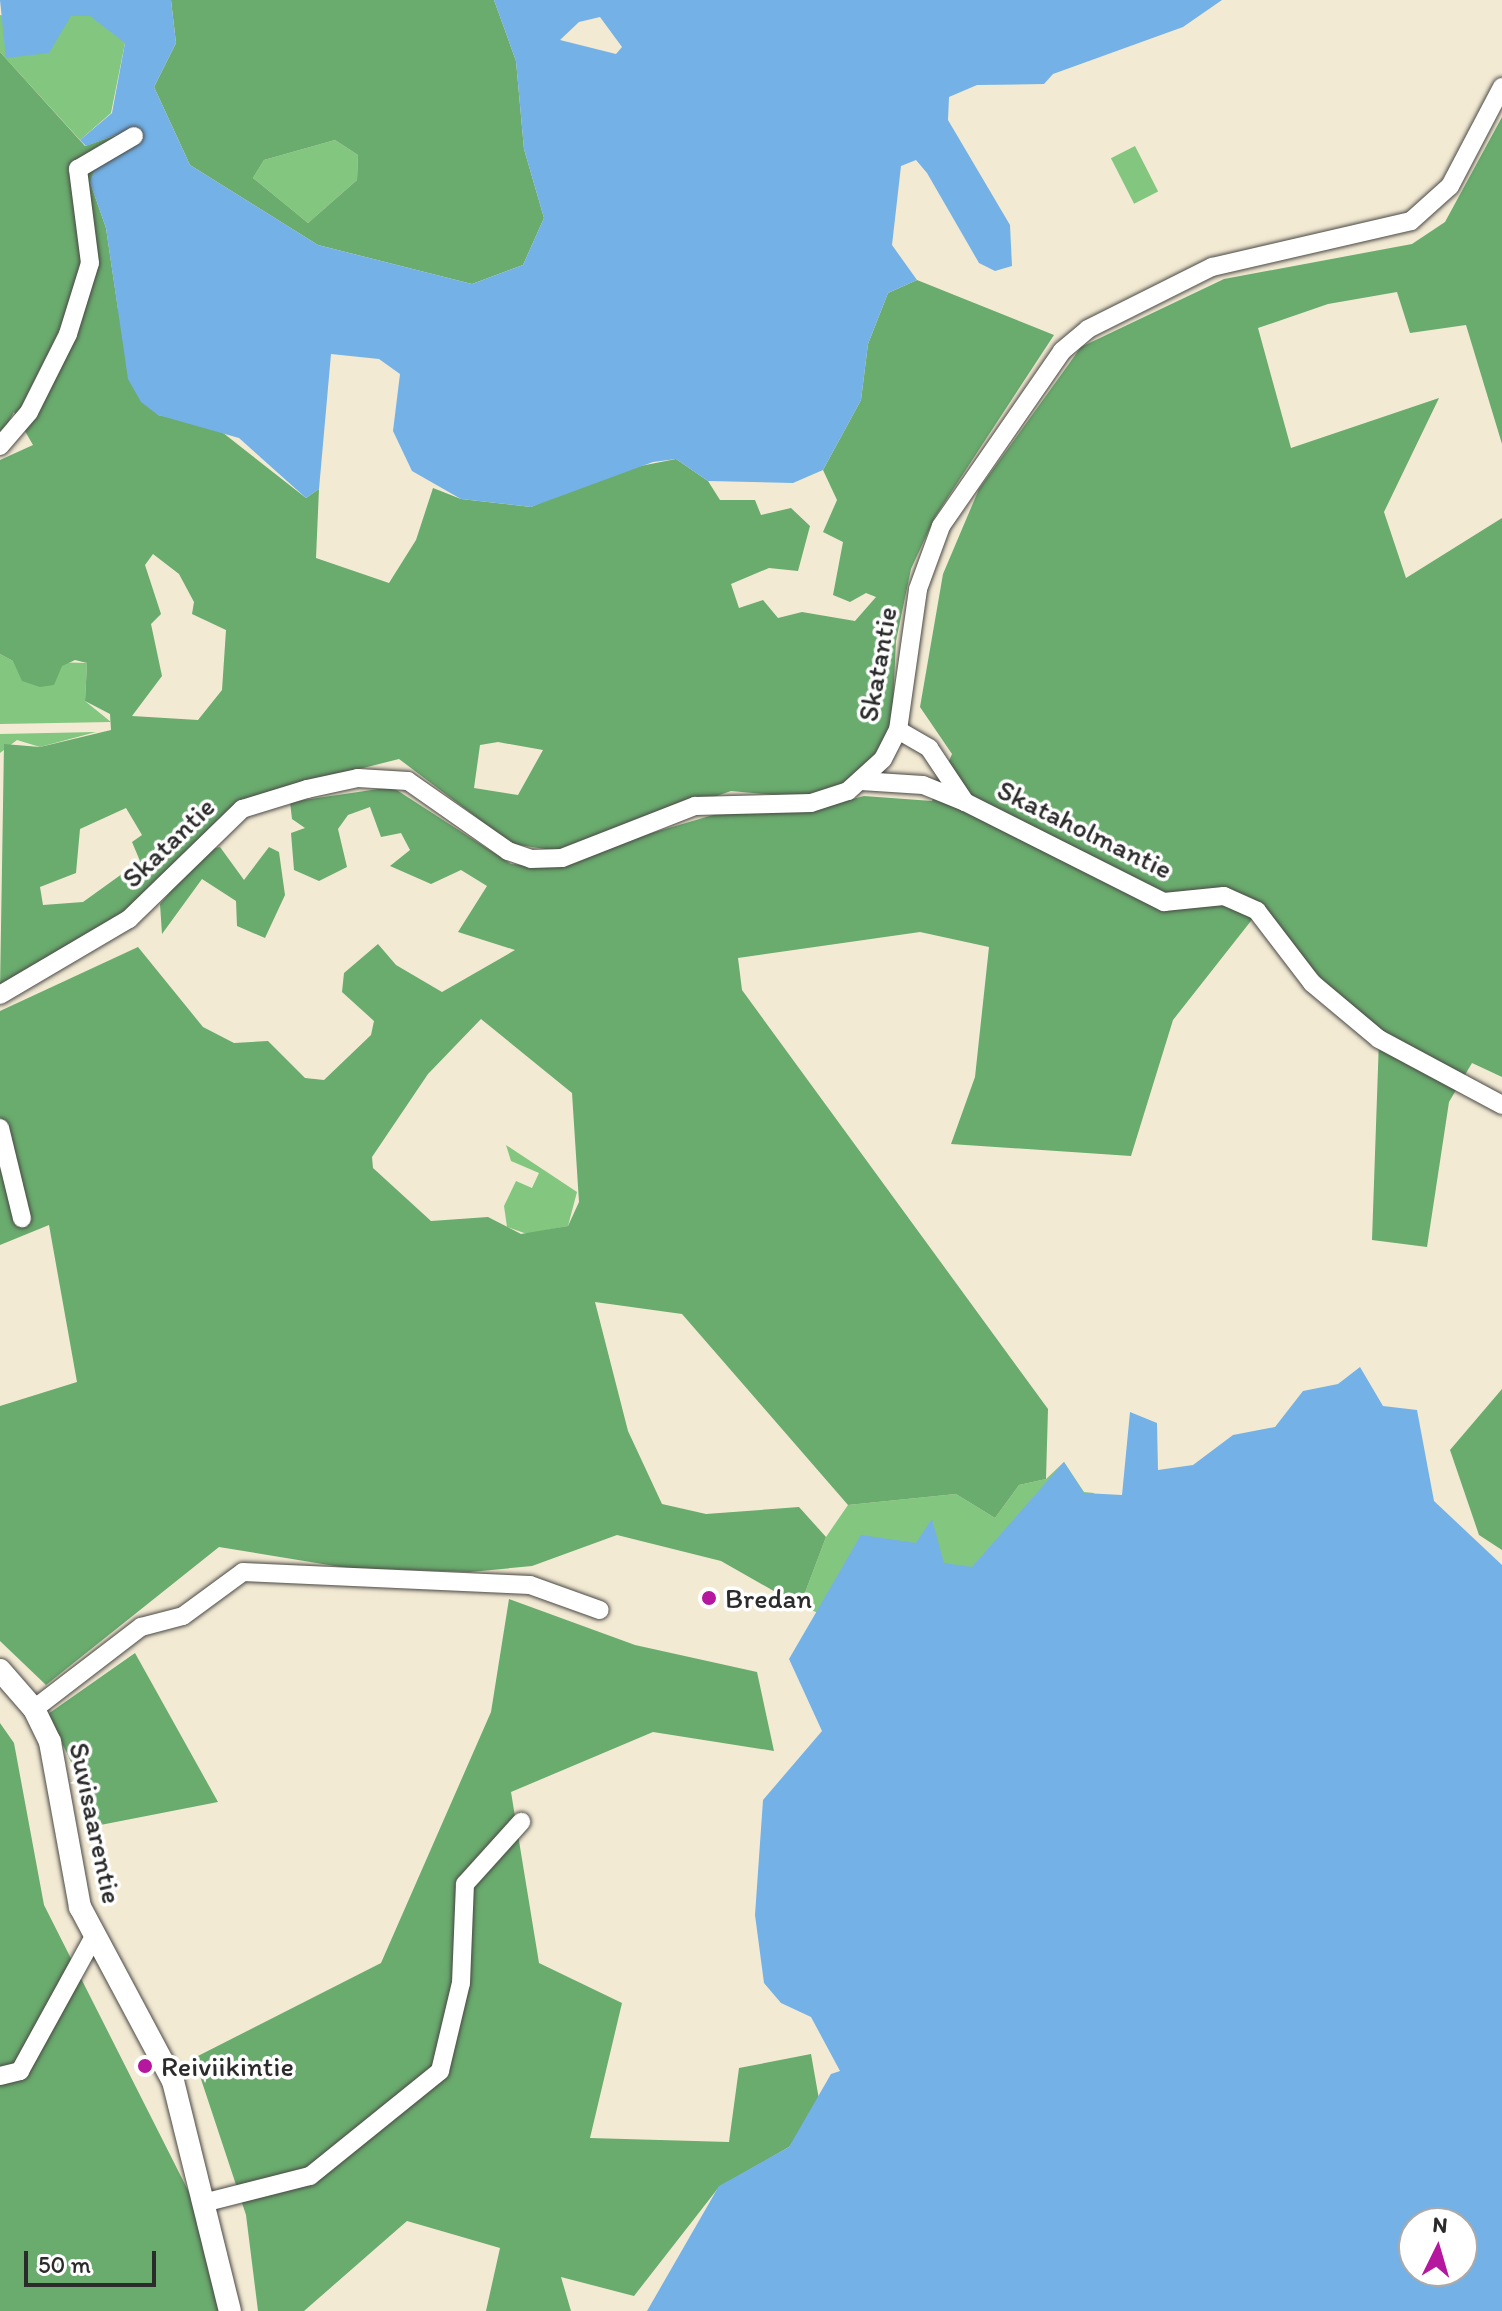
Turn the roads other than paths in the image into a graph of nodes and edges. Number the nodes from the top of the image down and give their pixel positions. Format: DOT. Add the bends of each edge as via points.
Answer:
graph roads {
  1 [pos="1502,87"];
  2 [pos="134,136"];
  3 [pos="0,446"];
  4 [pos="898,730"];
  5 [pos="861,781"];
  6 [pos="965,802"];
  7 [pos="0,995"];
  8 [pos="1502,1105"];
  9 [pos="0,1128"];
  10 [pos="22,1218"];
  11 [pos="600,1610"];
  12 [pos="0,1670"];
  13 [pos="34,1709"];
  14 [pos="521,1822"];
  15 [pos="93,1938"];
  16 [pos="0,2076"];
  17 [pos="207,2202"];
  18 [pos="230,2311"];
  1 -- 4 [label="street, Skatantie" via="1450,186 1411,221 1212,267 1088,329 1062,351 961,494 925,560"];
  2 -- 3 [label="street" via="78,169 90,263 68,334 29,412"];
  4 -- 5 [label="street, Skatantie"];
  4 -- 6 [label="street" via="929,748"];
  5 -- 6 [label="street, Skataholmantie" via="923,785"];
  5 -- 7 [label="street, Skatantie" via="811,803 695,806 562,858 531,859 508,851 408,781 358,778 307,789 242,809 129,919"];
  6 -- 8 [label="street, Skataholmantie" via="1164,902 1224,896 1257,911 1312,983 1379,1039"];
  9 -- 10 [label="street"];
  11 -- 13 [label="street" via="530,1585 243,1572 183,1616 141,1627"];
  12 -- 13 [label="street, Suvisaarentie"];
  13 -- 15 [label="street, Suvisaarentie" via="58,1764 74,1881"];
  14 -- 17 [label="street" via="465,1884 461,1983 440,2071 310,2176"];
  15 -- 16 [label="street" via="20,2071"];
  15 -- 17 [label="street, Suvisaarentie" via="166,2065"];
  17 -- 18 [label="street, Suvisaarentie"];
}
